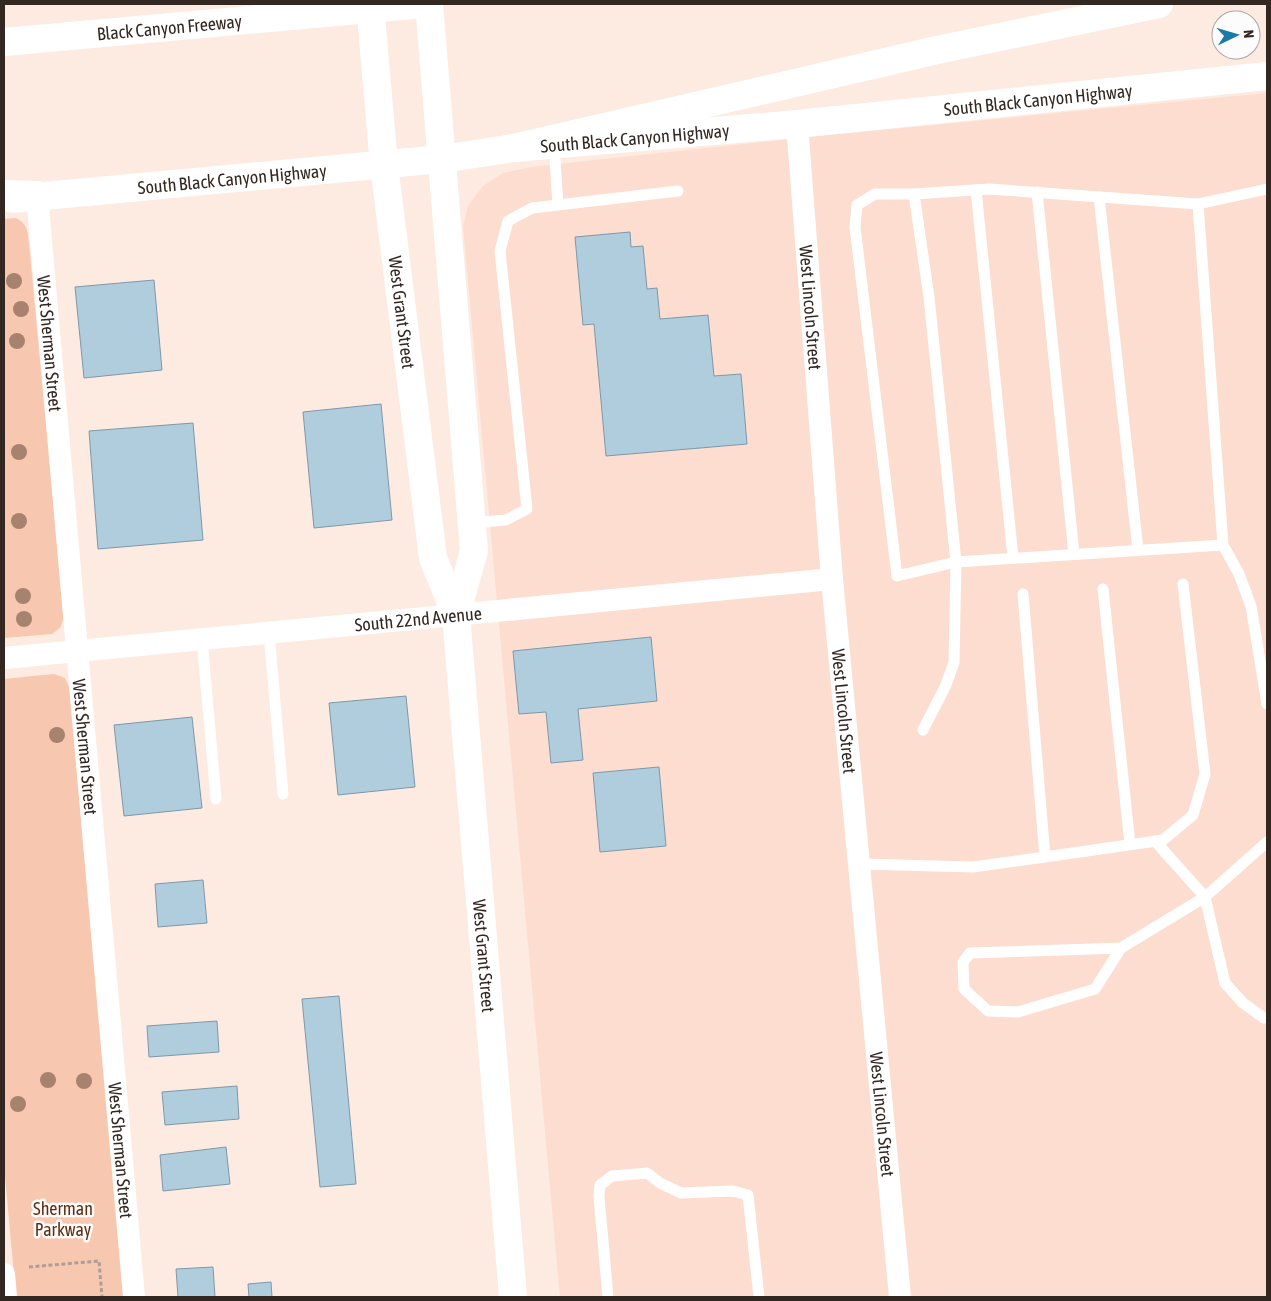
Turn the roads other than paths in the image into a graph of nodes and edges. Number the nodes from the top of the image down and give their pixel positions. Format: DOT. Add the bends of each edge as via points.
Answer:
graph roads {
  1 [pos="370,4"];
  2 [pos="424,4"];
  3 [pos="429,4"];
  4 [pos="1159,4"];
  5 [pos="4,42"];
  6 [pos="1267,76"];
  7 [pos="797,124"];
  8 [pos="554,144"];
  9 [pos="514,148"];
  10 [pos="442,160"];
  11 [pos="384,164"];
  12 [pos="1267,189"];
  13 [pos="976,190"];
  14 [pos="678,191"];
  15 [pos="1037,192"];
  16 [pos="4,194"];
  17 [pos="914,194"];
  18 [pos="37,195"];
  19 [pos="1099,197"];
  20 [pos="4,200"];
  21 [pos="1198,204"];
  22 [pos="558,205"];
  23 [pos="472,523"];
  24 [pos="1223,545"];
  25 [pos="1138,550"];
  26 [pos="1074,554"];
  27 [pos="1013,558"];
  28 [pos="956,562"];
  29 [pos="832,579"];
  30 [pos="1183,584"];
  31 [pos="1103,589"];
  32 [pos="1023,594"];
  33 [pos="456,615"];
  34 [pos="269,633"];
  35 [pos="202,639"];
  36 [pos="76,652"];
  37 [pos="4,658"];
  38 [pos="1267,704"];
  39 [pos="923,730"];
  40 [pos="283,794"];
  41 [pos="216,799"];
  42 [pos="1155,841"];
  43 [pos="1267,842"];
  44 [pos="1130,844"];
  45 [pos="1045,857"];
  46 [pos="859,864"];
  47 [pos="1204,897"];
  48 [pos="1121,948"];
  49 [pos="1267,1018"];
  50 [pos="4,1274"];
  51 [pos="6,1297"];
  52 [pos="134,1297"];
  53 [pos="513,1297"];
  54 [pos="608,1297"];
  55 [pos="759,1297"];
  56 [pos="900,1297"];
  1 -- 11 [label="main road, West Grant Street"];
  2 -- 5 [label="main road, Black Canyon Freeway"];
  3 -- 10 [label="main road, West Grant Street"];
  4 -- 9 [label="main road" via="928,52"];
  6 -- 7 [label="main road, South Black Canyon Highway"];
  7 -- 8 [label="main road, South Black Canyon Highway"];
  7 -- 29 [label="street, West Lincoln Street"];
  8 -- 9 [label="main road, South Black Canyon Highway"];
  8 -- 22 [label="lane"];
  9 -- 10 [label="main road, South Black Canyon Highway"];
  10 -- 11 [label="main road, South Black Canyon Highway"];
  10 -- 23 [label="main road, West Grant Street"];
  11 -- 18 [label="main road, South Black Canyon Highway"];
  11 -- 33 [label="main road, West Grant Street" via="433,558"];
  12 -- 21 [label="lane"];
  13 -- 15 [label="lane"];
  13 -- 17 [label="lane"];
  13 -- 27 [label="lane"];
  14 -- 22 [label="lane"];
  15 -- 19 [label="lane"];
  15 -- 26 [label="lane"];
  16 -- 18 [label="main road"];
  17 -- 28 [label="lane" via="929,297"];
  17 -- 28 [label="lane" via="875,194 858,205 855,227 897,576"];
  18 -- 20 [label="main road, South Black Canyon Highway"];
  18 -- 36 [label="street, West Sherman Street"];
  19 -- 21 [label="lane"];
  19 -- 25 [label="lane"];
  21 -- 24 [label="lane"];
  22 -- 23 [label="lane" via="532,208 508,221 500,251 527,509 506,520"];
  23 -- 33 [label="main road, West Grant Street" via="474,551"];
  24 -- 25 [label="lane"];
  24 -- 38 [label="lane" via="1251,606"];
  25 -- 26 [label="lane"];
  26 -- 27 [label="lane"];
  27 -- 28 [label="lane"];
  28 -- 39 [label="lane" via="954,662"];
  29 -- 33 [label="street, South 22nd Avenue"];
  29 -- 46 [label="street, West Lincoln Street"];
  30 -- 42 [label="lane" via="1205,774 1193,815 1162,840"];
  31 -- 44 [label="lane"];
  32 -- 45 [label="lane"];
  33 -- 34 [label="street, South 22nd Avenue"];
  33 -- 53 [label="main road, West Grant Street"];
  34 -- 35 [label="street, South 22nd Avenue"];
  34 -- 40 [label="lane"];
  35 -- 36 [label="street, South 22nd Avenue"];
  35 -- 41 [label="lane"];
  36 -- 37 [label="street, South 22nd Avenue"];
  36 -- 52 [label="street, West Sherman Street"];
  42 -- 44 [label="lane"];
  42 -- 47 [label="lane"];
  43 -- 47 [label="lane"];
  44 -- 45 [label="lane"];
  45 -- 46 [label="lane" via="973,867"];
  46 -- 56 [label="street, West Lincoln Street"];
  47 -- 48 [label="lane"];
  47 -- 49 [label="lane" via="1225,983 1243,1003"];
  48 -- 48 [label="lane" via="970,953 962,962 964,990 988,1011 1018,1012 1095,989"];
  50 -- 51 [label="street"];
  54 -- 55 [label="lane" via="600,1185 612,1176 647,1173 681,1193 734,1191 748,1195"];
}
